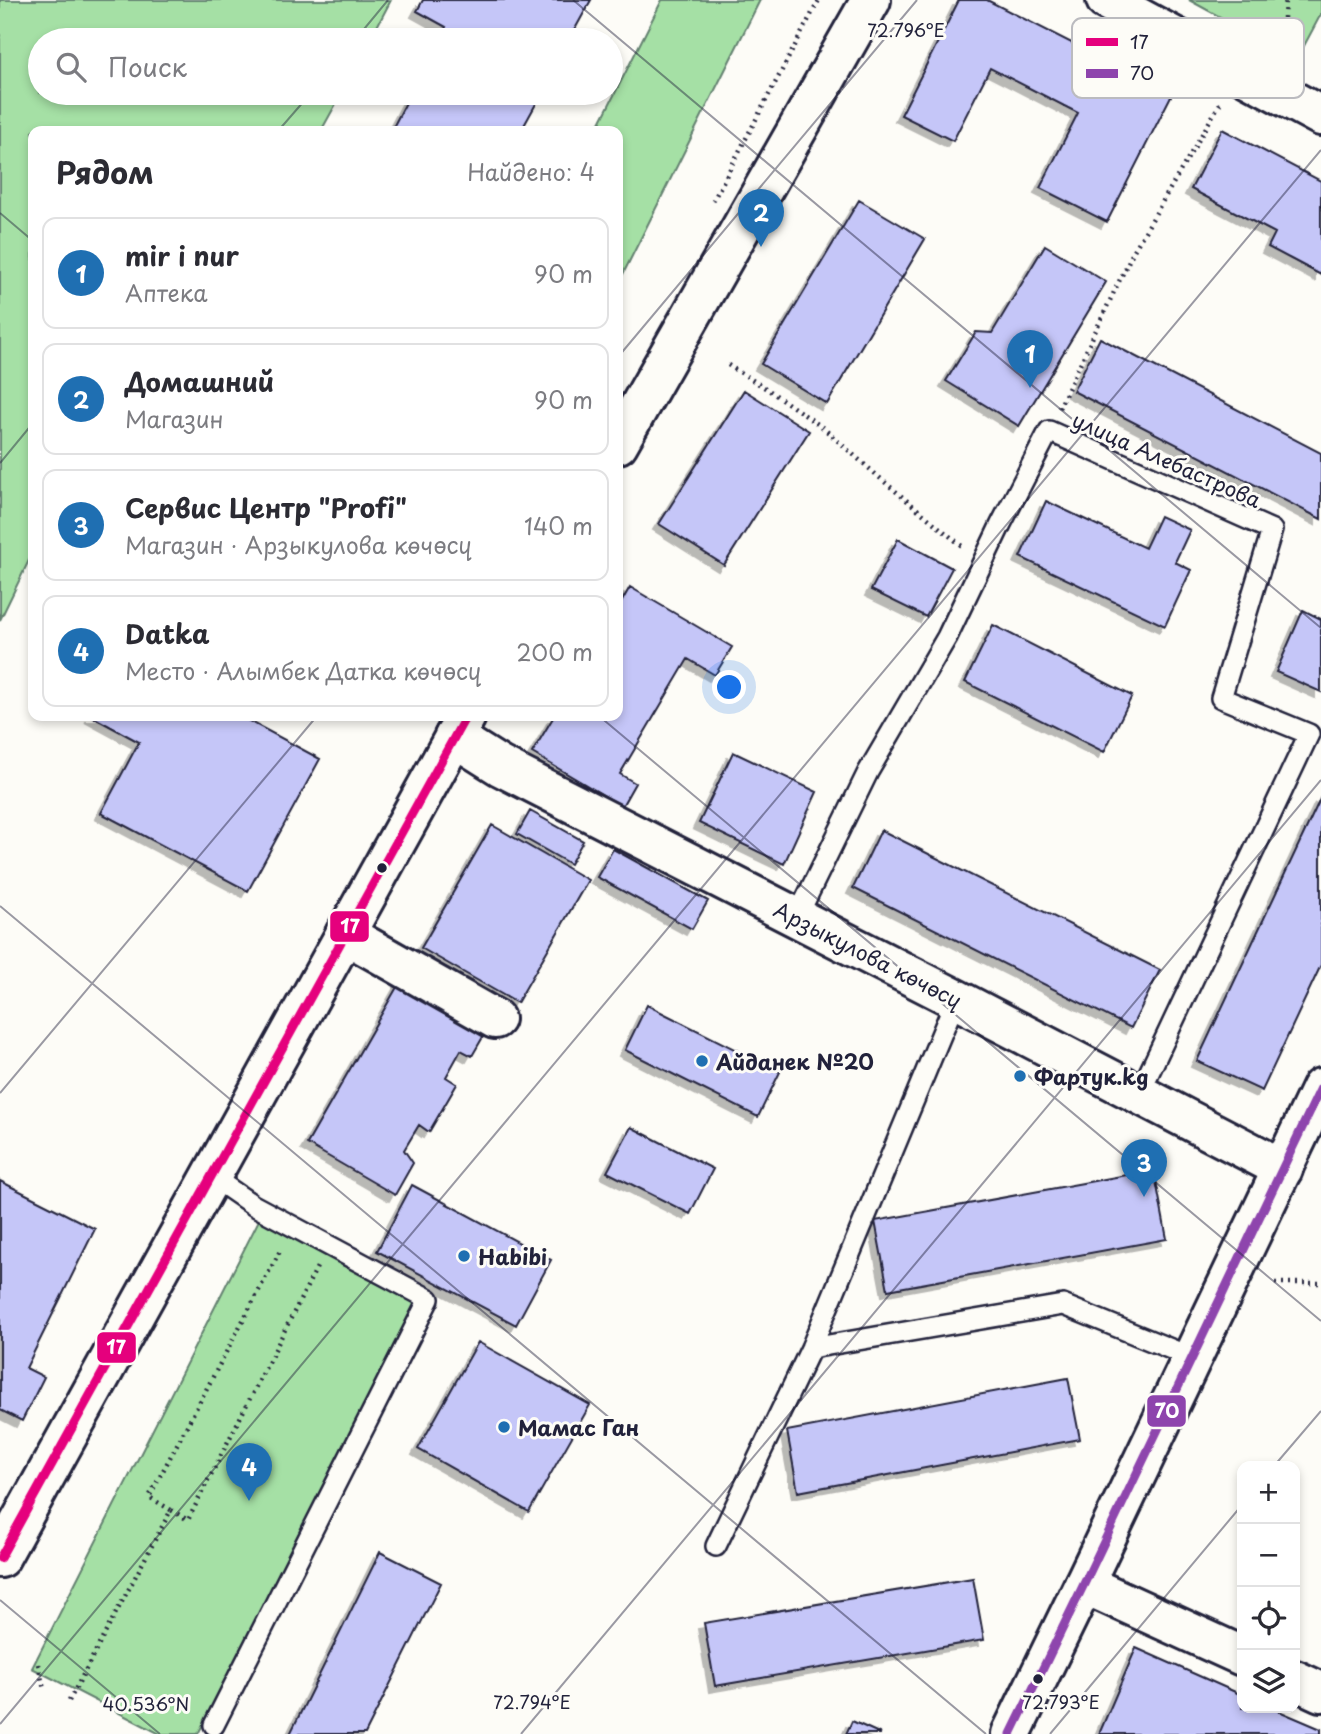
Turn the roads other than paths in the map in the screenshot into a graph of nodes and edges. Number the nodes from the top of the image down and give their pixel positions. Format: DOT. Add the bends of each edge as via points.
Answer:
graph roads {
  1 [pos="871,0"];
  2 [pos="1106,0"];
  3 [pos="1140,18"];
  4 [pos="1288,98"];
  5 [pos="1321,116"];
  6 [pos="623,435"];
  7 [pos="460,726"];
  8 [pos="797,918"];
  9 [pos="345,934"];
  10 [pos="956,999"];
  11 [pos="495,1019"];
  12 [pos="1321,1088"];
  13 [pos="1139,1094"];
  14 [pos="1283,1169"];
  15 [pos="211,1176"];
  16 [pos="811,1348"];
  17 [pos="1193,1358"];
  18 [pos="716,1546"];
  19 [pos="0,1558"];
  20 [pos="1084,1584"];
  21 [pos="1237,1654"];
  22 [pos="1300,1682"];
  23 [pos="1321,1692"];
  24 [pos="214,1725"];
  25 [pos="1011,1734"];
  1 -- 6 [label="main road"];
  2 -- 3 [label="main road"];
  4 -- 5 [label="main road"];
  7 -- 8 [label="main road, Арзыкулова көчөсү" via="500,766"];
  7 -- 9 [label="main road"];
  8 -- 10 [label="main road, Арзыкулова көчөсү"];
  8 -- 13 [label="lane, улица Алебастрова" via="868,772 947,637 1049,431 1272,530 1221,698 1309,734"];
  9 -- 11 [label="main road"];
  9 -- 15 [label="main road"];
  10 -- 13 [label="main road, Арзыкулова көчөсү"];
  10 -- 16 [label="lane"];
  12 -- 14 [label="main road"];
  13 -- 14 [label="main road, Арзыкулова көчөсү"];
  14 -- 17 [label="main road"];
  15 -- 19 [label="main road"];
  15 -- 24 [label="lane" via="253,1205 429,1299"];
  16 -- 17 [label="lane" via="1063,1305"];
  16 -- 18 [label="lane"];
  17 -- 20 [label="main road"];
  20 -- 21 [label="main road"];
  20 -- 25 [label="main road"];
  22 -- 23 [label="main road"];
}
